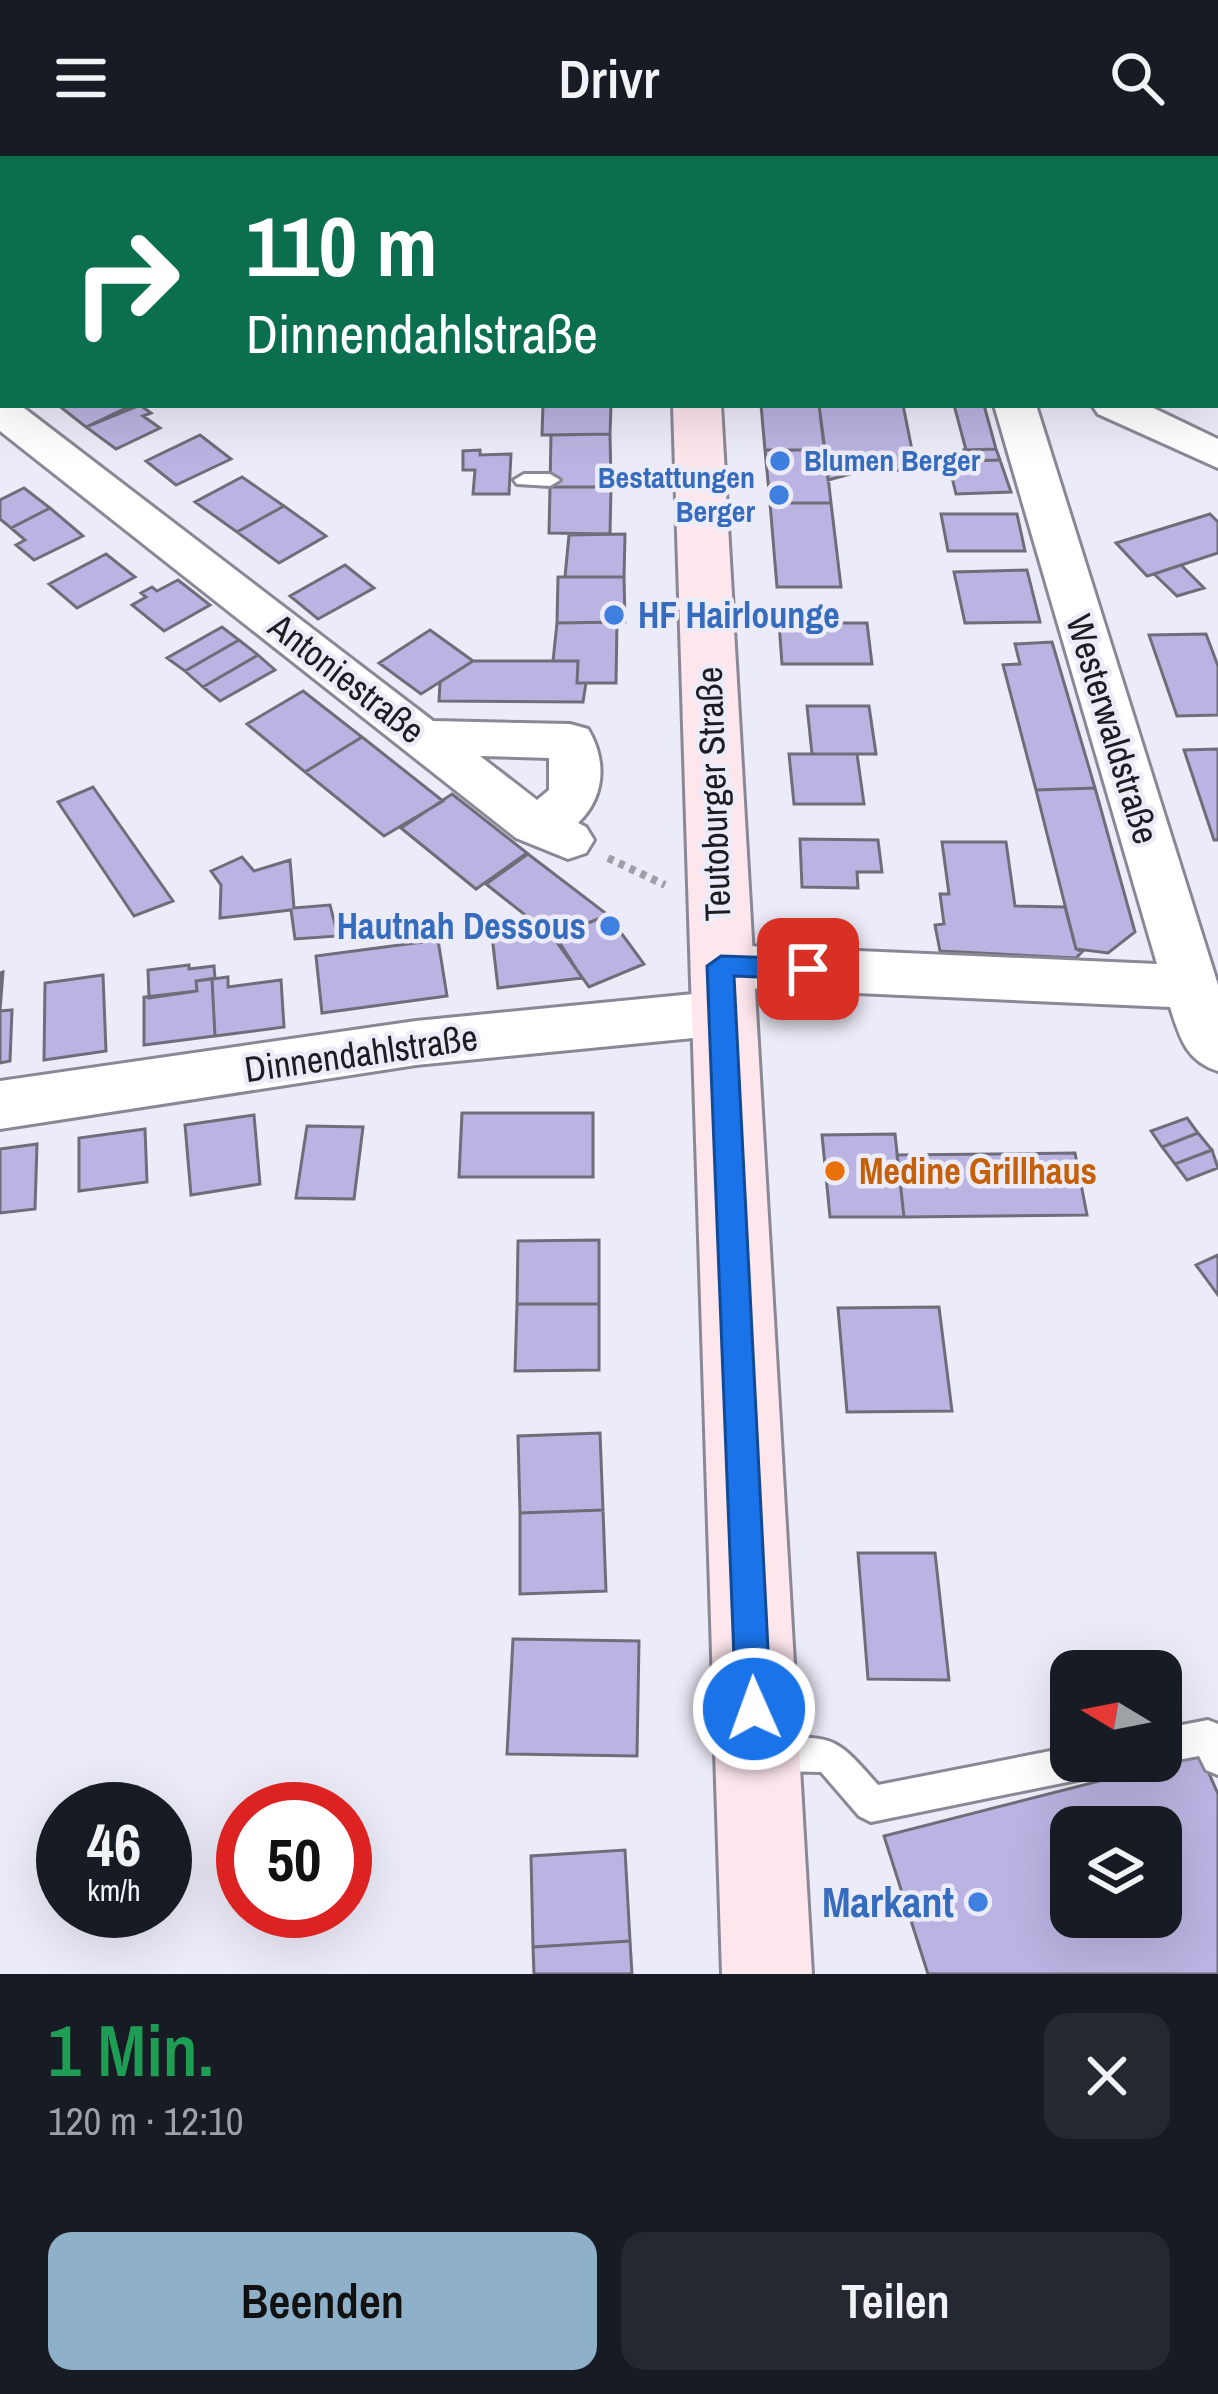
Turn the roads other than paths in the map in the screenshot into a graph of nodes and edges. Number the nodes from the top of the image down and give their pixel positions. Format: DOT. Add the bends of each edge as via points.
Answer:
graph roads {
  1 [pos="697,408"];
  2 [pos="1016,408"];
  3 [pos="1120,408"];
  4 [pos="0,410"];
  5 [pos="1218,455"];
  6 [pos="700,478"];
  7 [pos="610,479"];
  8 [pos="524,480"];
  9 [pos="550,480"];
  10 [pos="424,737"];
  11 [pos="720,962"];
  12 [pos="1191,987"];
  13 [pos="1218,1049"];
  14 [pos="0,1105"];
  15 [pos="1182,1742"];
  16 [pos="755,1754"];
  17 [pos="1218,1759"];
  18 [pos="1050,1768"];
  19 [pos="766,1974"];
  1 -- 6 [label="main road, Teutoburger Straße"];
  2 -- 12 [label="street, Westerwaldstraße"];
  3 -- 5 [label="street"];
  4 -- 10 [label="street, Antoniestraße"];
  6 -- 7 [label="lane"];
  6 -- 11 [label="main road, Teutoburger Straße"];
  8 -- 9 [label="lane"];
  10 -- 10 [label="street, Antoniestraße" via="570,741 574,798 551,832"];
  11 -- 12 [label="street, Dinnendahlstraße"];
  11 -- 14 [label="street, Dinnendahlstraße" via="416,1042"];
  11 -- 16 [label="main road, Teutoburger Straße"];
  12 -- 13 [label="street, Westerwaldstraße"];
  15 -- 17 [label="lane" via="1208,1737"];
  16 -- 18 [label="lane" via="829,1755 871,1804"];
  16 -- 19 [label="main road, Teutoburger Straße"];
}
